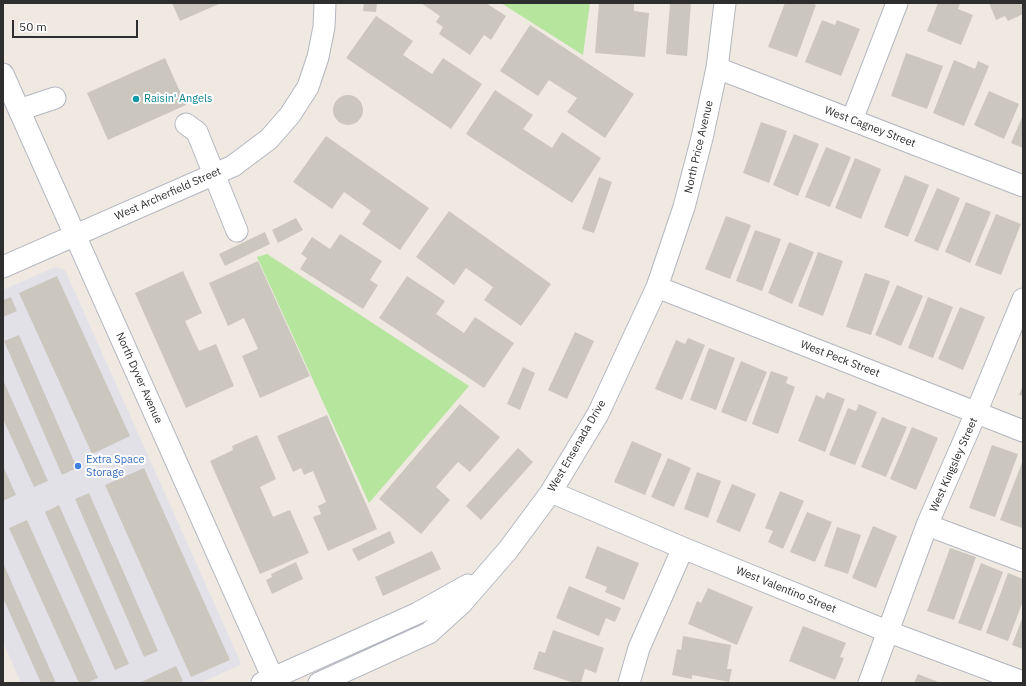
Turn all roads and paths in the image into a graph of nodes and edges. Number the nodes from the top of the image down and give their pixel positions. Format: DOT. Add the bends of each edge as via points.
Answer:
graph roads {
  1 [pos="325,3"];
  2 [pos="725,3"];
  3 [pos="897,3"];
  4 [pos="716,68"];
  5 [pos="3,74"];
  6 [pos="55,98"];
  7 [pos="19,110"];
  8 [pos="852,120"];
  9 [pos="186,124"];
  10 [pos="213,175"];
  11 [pos="1023,186"];
  12 [pos="236,231"];
  13 [pos="75,235"];
  14 [pos="3,267"];
  15 [pos="657,287"];
  16 [pos="1022,305"];
  17 [pos="976,413"];
  18 [pos="1023,431"];
  19 [pos="551,492"];
  20 [pos="928,525"];
  21 [pos="683,548"];
  22 [pos="1023,561"];
  23 [pos="489,571"];
  24 [pos="889,632"];
  25 [pos="270,681"];
  26 [pos="1023,682"];
  27 [pos="319,683"];
  28 [pos="629,683"];
  29 [pos="869,683"];
  1 -- 10 [label="street, West Archerfield Street" via="324,27 318,57 308,87 290,115 269,139 234,166"];
  2 -- 4 [label="street, North Price Avenue"];
  3 -- 8 [label="street"];
  4 -- 8 [label="street, West Cagney Street"];
  4 -- 15 [label="street, North Price Avenue" via="702,138 684,207"];
  5 -- 7 [label="street, North Dyver Avenue"];
  6 -- 7 [label="street"];
  7 -- 13 [label="street, North Dyver Avenue"];
  8 -- 11 [label="street, West Cagney Street"];
  9 -- 10 [label="street" via="197,132"];
  10 -- 12 [label="street"];
  10 -- 13 [label="street, West Archerfield Street"];
  13 -- 14 [label="street, West Archerfield Street"];
  13 -- 25 [label="street, North Dyver Avenue"];
  15 -- 17 [label="street, West Peck Street"];
  15 -- 19 [label="street, West Ensenada Drive" via="598,414"];
  16 -- 17 [label="street, West Kingsley Street"];
  17 -- 18 [label="street, West Peck Street"];
  17 -- 20 [label="street, West Kingsley Street"];
  19 -- 21 [label="street, West Valentino Street"];
  19 -- 23 [label="street, West Ensenada Drive"];
  20 -- 22 [label="street"];
  20 -- 24 [label="street, West Kingsley Street"];
  21 -- 24 [label="street, West Valentino Street"];
  21 -- 28 [label="street" via="639,648"];
  23 -- 25 [label="street, West Ensenada Drive" via="418,613"];
  23 -- 27 [label="street, West Ensenada Drive" via="461,604 429,633"];
  24 -- 26 [label="street, West Valentino Street"];
  24 -- 29 [label="street, West Kingsley Street"];
}
